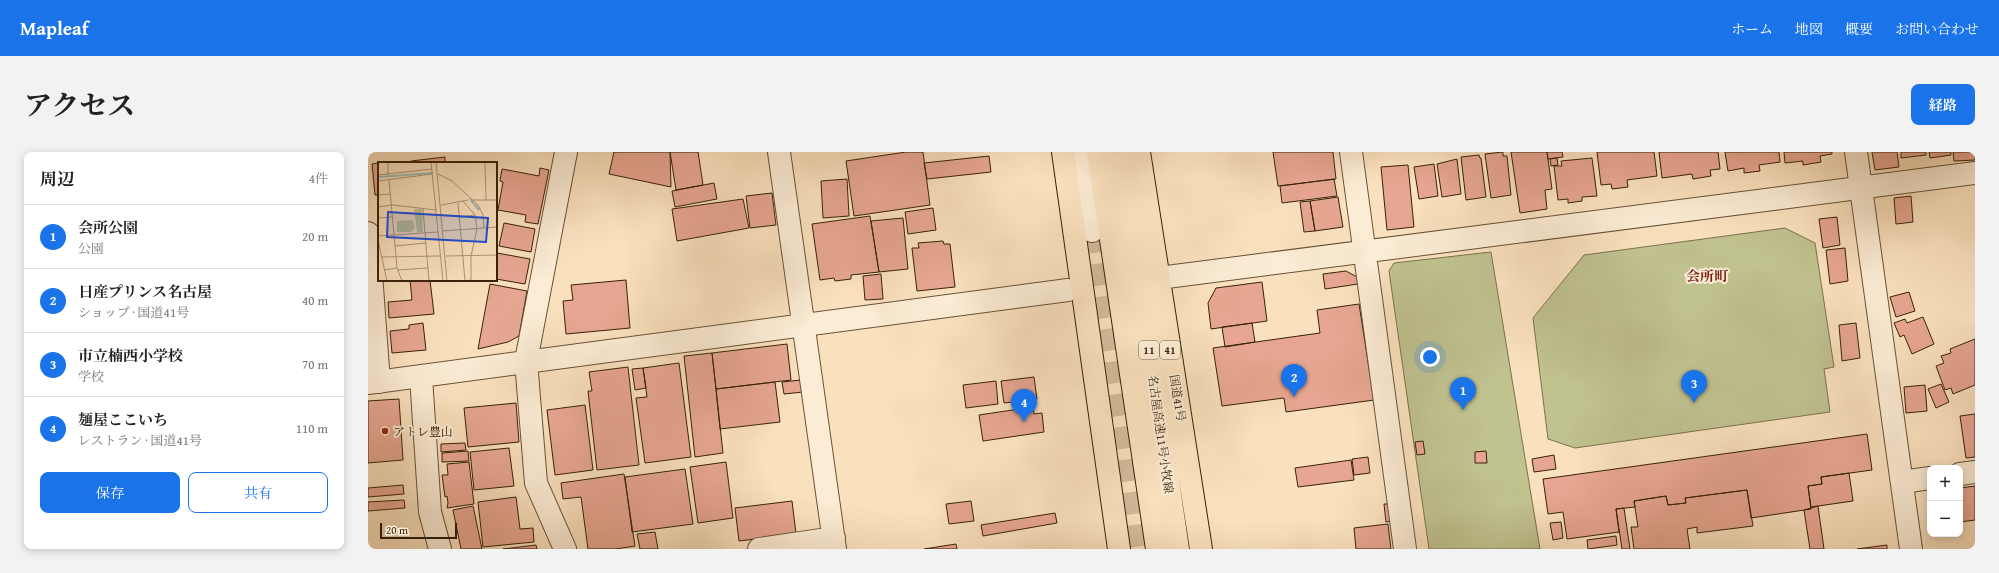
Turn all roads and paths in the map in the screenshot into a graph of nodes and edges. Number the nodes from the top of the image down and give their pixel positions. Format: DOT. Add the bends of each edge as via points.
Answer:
graph roads {
  1 [pos="566,152"];
  2 [pos="779,152"];
  3 [pos="1049,152"];
  4 [pos="1063,152"];
  5 [pos="1079,152"];
  6 [pos="1098,152"];
  7 [pos="1120,152"];
  8 [pos="1139,152"];
  9 [pos="1351,152"];
  10 [pos="1856,152"];
  11 [pos="1975,173"];
  12 [pos="1862,189"];
  13 [pos="1092,231"];
  14 [pos="368,233"];
  15 [pos="1365,252"];
  16 [pos="1159,278"];
  17 [pos="1068,290"];
  18 [pos="804,325"];
  19 [pos="526,361"];
  20 [pos="422,377"];
  21 [pos="374,383"];
  22 [pos="1975,472"];
  23 [pos="1963,474"];
  24 [pos="1927,478"];
  25 [pos="1902,482"];
  26 [pos="835,543"];
  27 [pos="440,549"];
  28 [pos="565,549"];
  29 [pos="758,549"];
  30 [pos="1116,549"];
  31 [pos="1157,549"];
  32 [pos="1178,549"];
  33 [pos="1201,549"];
  34 [pos="1405,549"];
  35 [pos="1911,549"];
  1 -- 19 [label="street"];
  2 -- 18 [label="street"];
  3 -- 17 [label="highway"];
  4 -- 30 [label="highway"];
  5 -- 13 [label="street"];
  6 -- 31 [label="highway"];
  7 -- 32 [label="highway, 名古屋高速11号小牧線 / 11"];
  8 -- 16 [label="highway, 国道41号 / 41"];
  9 -- 15 [label="street"];
  10 -- 12 [label="street"];
  11 -- 12 [label="street"];
  12 -- 15 [label="street"];
  12 -- 25 [label="street"];
  14 -- 21 [label="street"];
  15 -- 16 [label="street"];
  15 -- 34 [label="street"];
  16 -- 33 [label="highway, 国道41号 / 41"];
  17 -- 18 [label="street"];
  17 -- 30 [label="highway"];
  18 -- 19 [label="street"];
  18 -- 26 [label="street"];
  19 -- 20 [label="street"];
  19 -- 28 [label="street" via="536,483"];
  20 -- 21 [label="street"];
  20 -- 27 [label="street" via="430,512"];
  22 -- 23 [label="street"];
  24 -- 25 [label="street"];
  25 -- 35 [label="street"];
  26 -- 29 [label="street"];
}
